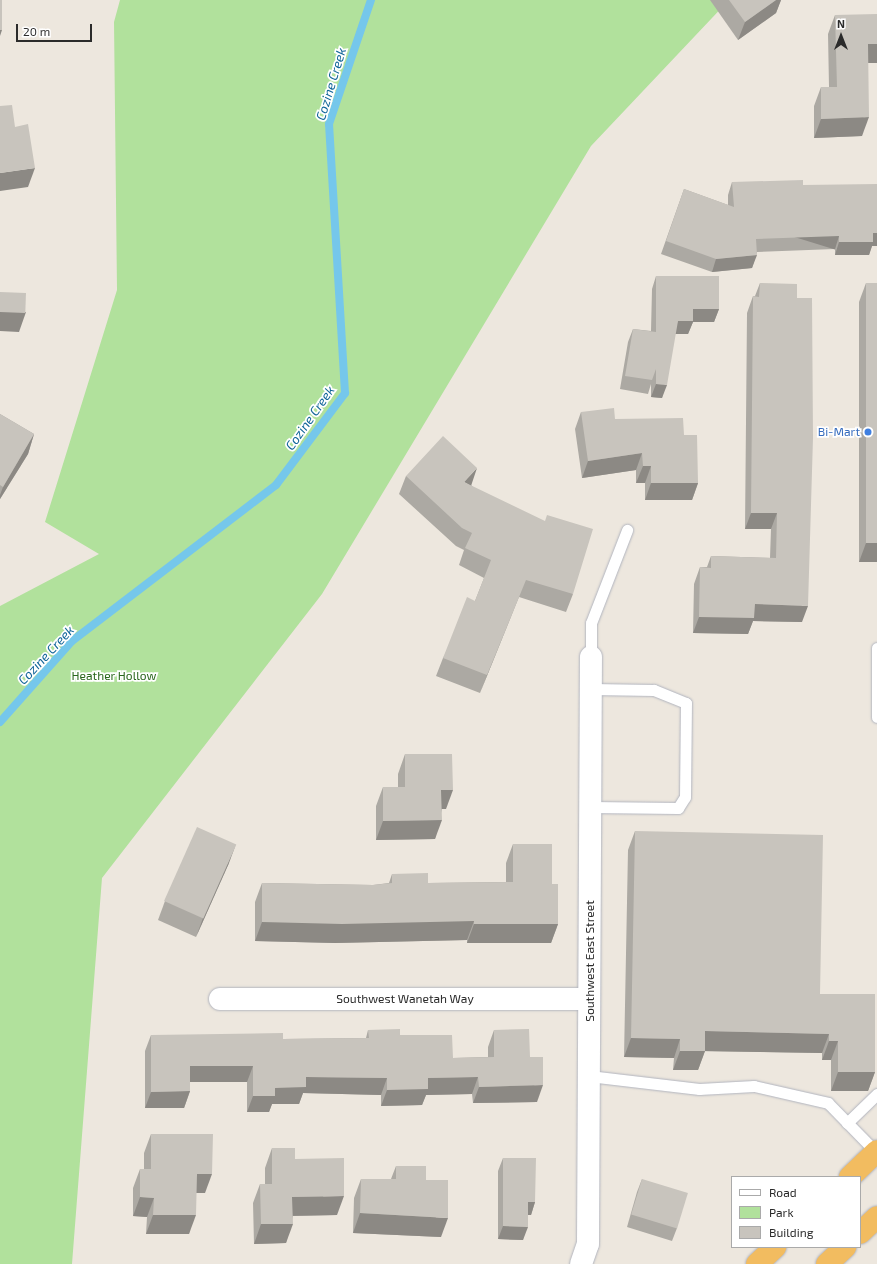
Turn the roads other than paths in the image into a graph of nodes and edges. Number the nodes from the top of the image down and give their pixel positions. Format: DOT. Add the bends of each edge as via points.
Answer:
graph roads {
  1 [pos="627,530"];
  2 [pos="877,648"];
  3 [pos="591,657"];
  4 [pos="591,689"];
  5 [pos="877,716"];
  6 [pos="590,807"];
  7 [pos="220,999"];
  8 [pos="589,999"];
  9 [pos="589,1076"];
  10 [pos="877,1094"];
  11 [pos="847,1123"];
  12 [pos="876,1152"];
  13 [pos="851,1176"];
  14 [pos="877,1217"];
  15 [pos="861,1232"];
  16 [pos="774,1248"];
  17 [pos="844,1248"];
  18 [pos="581,1264"];
  19 [pos="758,1264"];
  20 [pos="827,1264"];
  1 -- 3 [label="lane" via="591,623"];
  2 -- 5 [label="lane"];
  3 -- 4 [label="street, Southwest East Street"];
  4 -- 6 [label="street, Southwest East Street"];
  4 -- 6 [label="lane" via="654,690 686,704 684,797 678,808"];
  6 -- 8 [label="street, Southwest East Street"];
  7 -- 8 [label="street, Southwest Wanetah Way"];
  8 -- 9 [label="street, Southwest East Street"];
  9 -- 11 [label="lane" via="699,1089 754,1086 828,1103"];
  9 -- 18 [label="street, Southwest East Street" via="588,1244"];
  10 -- 11 [label="lane"];
  11 -- 12 [label="lane"];
  12 -- 13 [label="highway"];
  14 -- 15 [label="highway"];
  16 -- 19 [label="highway"];
  17 -- 20 [label="highway"];
}
